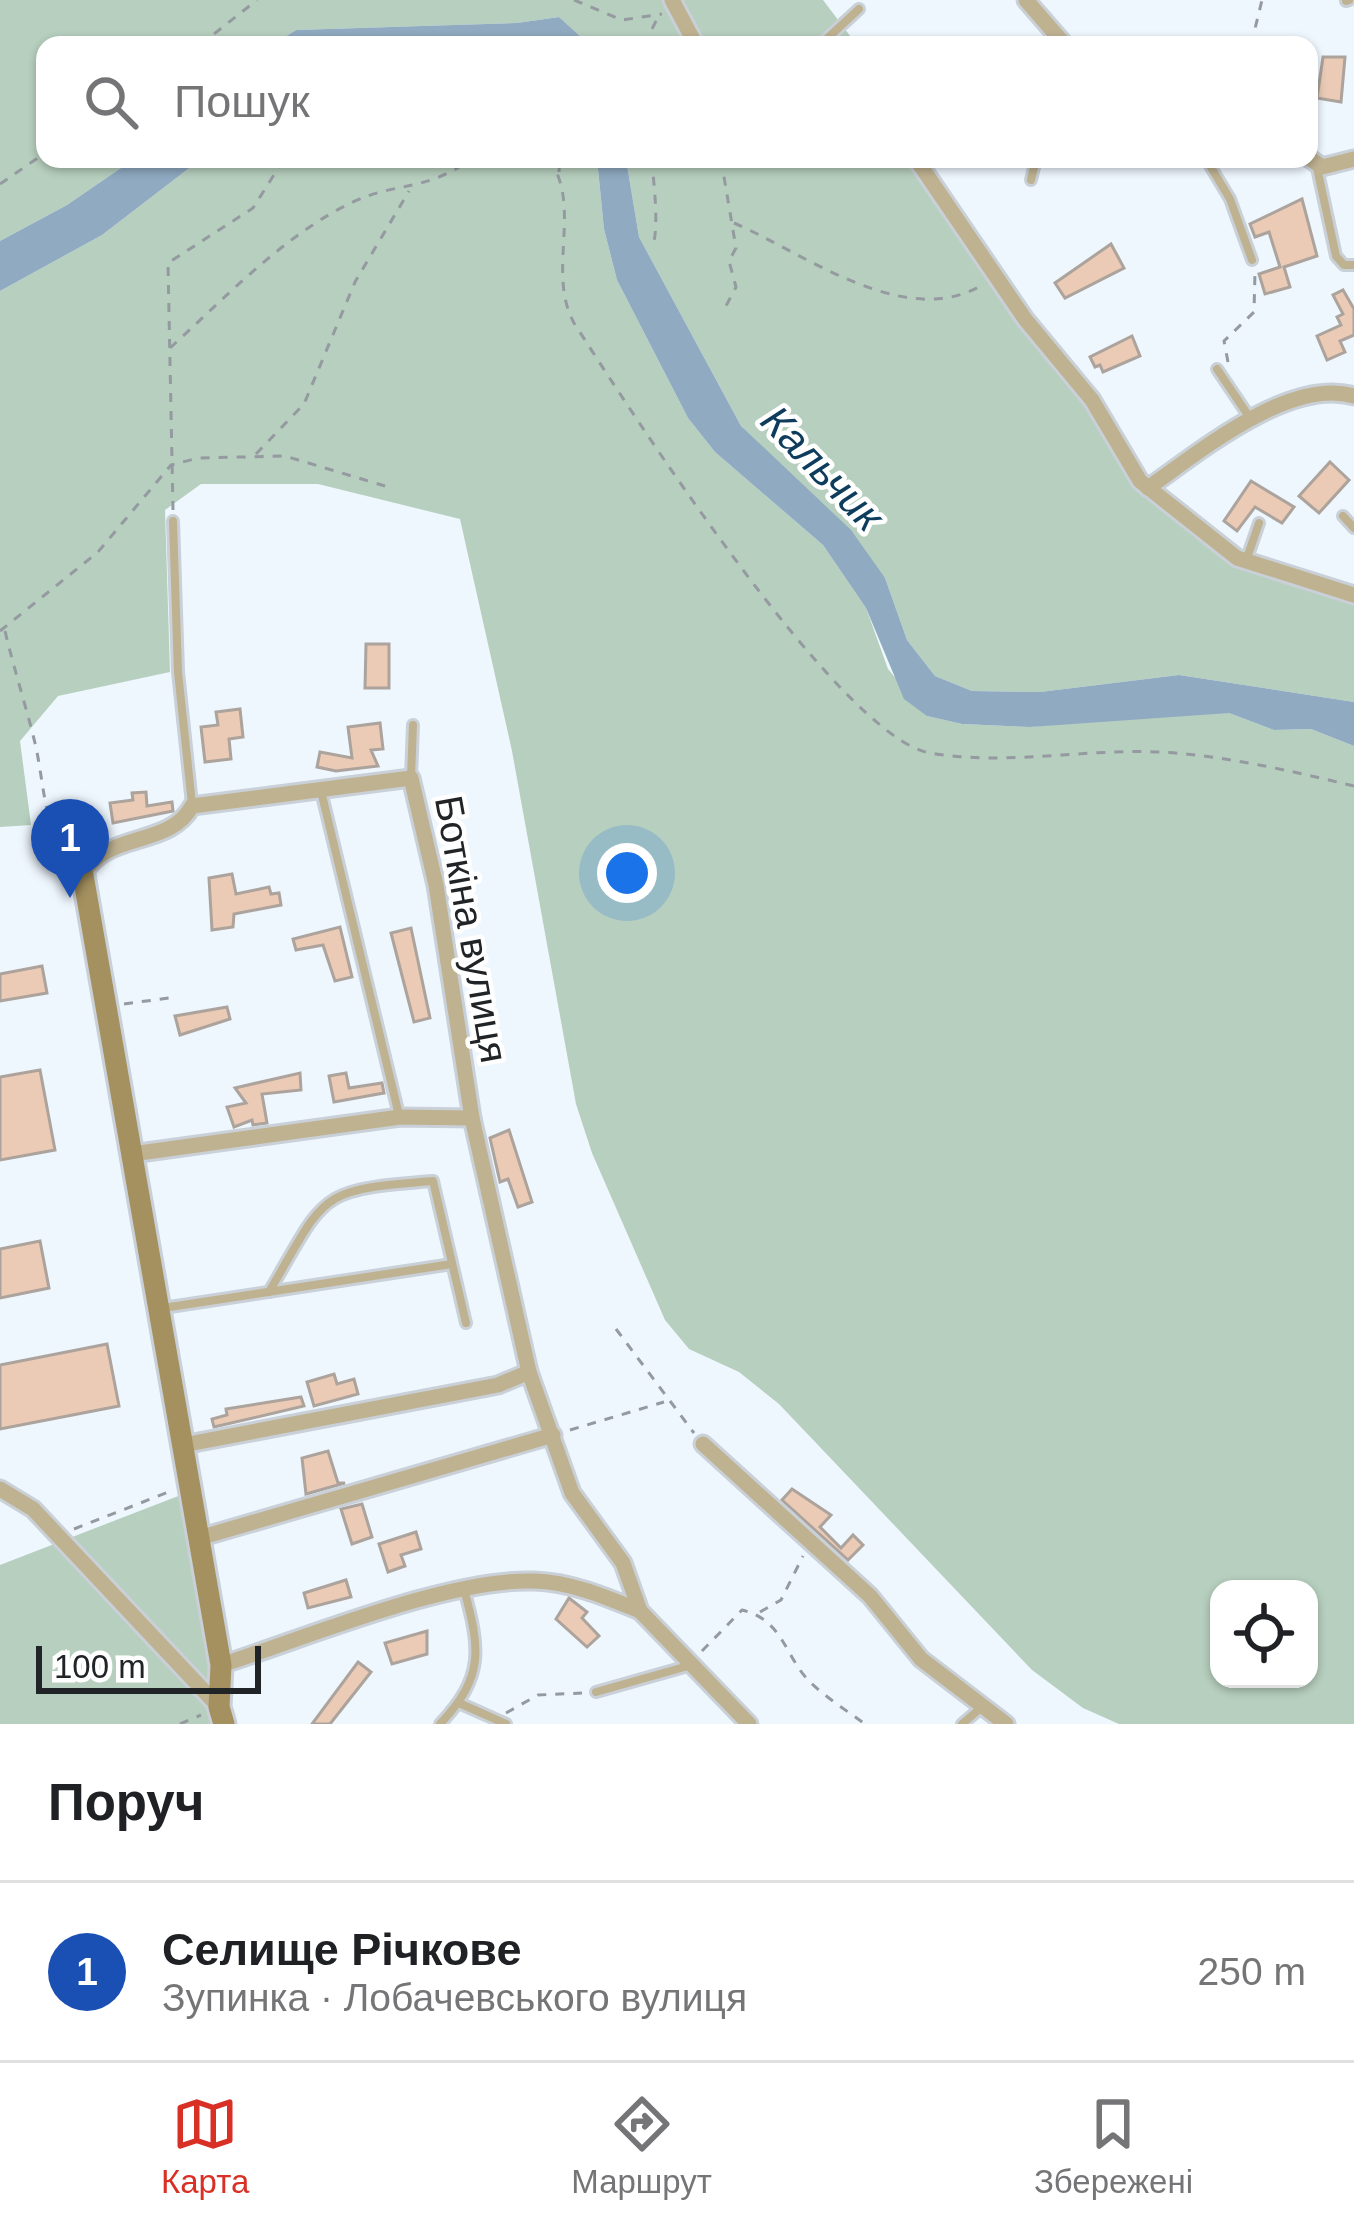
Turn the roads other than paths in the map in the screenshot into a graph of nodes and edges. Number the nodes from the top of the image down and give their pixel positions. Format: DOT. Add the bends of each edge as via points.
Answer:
graph roads {
  1 [pos="1026,0"];
  2 [pos="674,4"];
  3 [pos="859,9"];
  4 [pos="691,36"];
  5 [pos="830,36"];
  6 [pos="1053,36"];
  7 [pos="1354,159"];
  8 [pos="1318,162"];
  9 [pos="922,168"];
  10 [pos="1034,168"];
  11 [pos="1211,168"];
  12 [pos="1314,168"];
  13 [pos="1031,180"];
  14 [pos="1252,260"];
  15 [pos="1354,265"];
  16 [pos="1217,369"];
  17 [pos="1354,396"];
  18 [pos="1250,418"];
  19 [pos="1148,488"];
  20 [pos="1343,516"];
  21 [pos="173,521"];
  22 [pos="1259,523"];
  23 [pos="1354,528"];
  24 [pos="1246,563"];
  25 [pos="1354,595"];
  26 [pos="413,725"];
  27 [pos="411,778"];
  28 [pos="321,790"];
  29 [pos="192,806"];
  30 [pos="83,875"];
  31 [pos="400,1117"];
  32 [pos="472,1118"];
  33 [pos="132,1154"];
  34 [pos="452,1264"];
  35 [pos="269,1292"];
  36 [pos="159,1308"];
  37 [pos="466,1323"];
  38 [pos="529,1372"];
  39 [pos="553,1436"];
  40 [pos="703,1444"];
  41 [pos="183,1445"];
  42 [pos="0,1489"];
  43 [pos="199,1538"];
  44 [pos="464,1588"];
  45 [pos="640,1611"];
  46 [pos="221,1665"];
  47 [pos="688,1666"];
  48 [pos="596,1692"];
  49 [pos="460,1703"];
  50 [pos="982,1707"];
  51 [pos="222,1715"];
  52 [pos="502,1721"];
  53 [pos="440,1724"];
  54 [pos="749,1724"];
  55 [pos="962,1724"];
  56 [pos="1006,1724"];
  1 -- 6 [label="street"];
  2 -- 4 [label="street"];
  3 -- 5 [label="lane"];
  7 -- 8 [label="street"];
  9 -- 19 [label="street"];
  10 -- 13 [label="lane"];
  11 -- 14 [label="lane"];
  12 -- 15 [label="lane" via="1336,256"];
  16 -- 18 [label="lane"];
  17 -- 18 [label="street" via="1323,396"];
  18 -- 19 [label="street"];
  19 -- 24 [label="street"];
  20 -- 23 [label="lane"];
  21 -- 29 [label="lane"];
  22 -- 24 [label="lane"];
  24 -- 25 [label="street"];
  26 -- 27 [label="lane"];
  27 -- 28 [label="street, Боткіна вулиця"];
  27 -- 32 [label="street, Боткіна вулиця"];
  28 -- 29 [label="street, Боткіна вулиця"];
  28 -- 31 [label="lane"];
  29 -- 30 [label="street, Боткіна вулиця" via="168,830 106,850"];
  30 -- 33 [label="street"];
  31 -- 32 [label="street"];
  31 -- 33 [label="street"];
  32 -- 38 [label="street, Боткіна вулиця"];
  33 -- 36 [label="street"];
  34 -- 35 [label="lane"];
  34 -- 35 [label="lane" via="433,1181 357,1187 316,1212"];
  34 -- 37 [label="lane"];
  35 -- 36 [label="lane"];
  36 -- 41 [label="street"];
  38 -- 39 [label="street, Боткіна вулиця"];
  38 -- 41 [label="street" via="498,1385"];
  39 -- 43 [label="street"];
  39 -- 45 [label="street, Боткіна вулиця" via="572,1493 623,1563"];
  40 -- 50 [label="street" via="870,1596 921,1659"];
  41 -- 43 [label="street"];
  42 -- 51 [label="street" via="33,1509"];
  43 -- 46 [label="street"];
  44 -- 45 [label="street" via="534,1581"];
  44 -- 46 [label="street"];
  44 -- 49 [label="lane" via="479,1644"];
  45 -- 47 [label="street"];
  46 -- 51 [label="street"];
  47 -- 48 [label="lane"];
  47 -- 54 [label="street"];
  49 -- 52 [label="lane"];
  49 -- 53 [label="lane"];
  50 -- 55 [label="lane"];
  50 -- 56 [label="street"];
}
